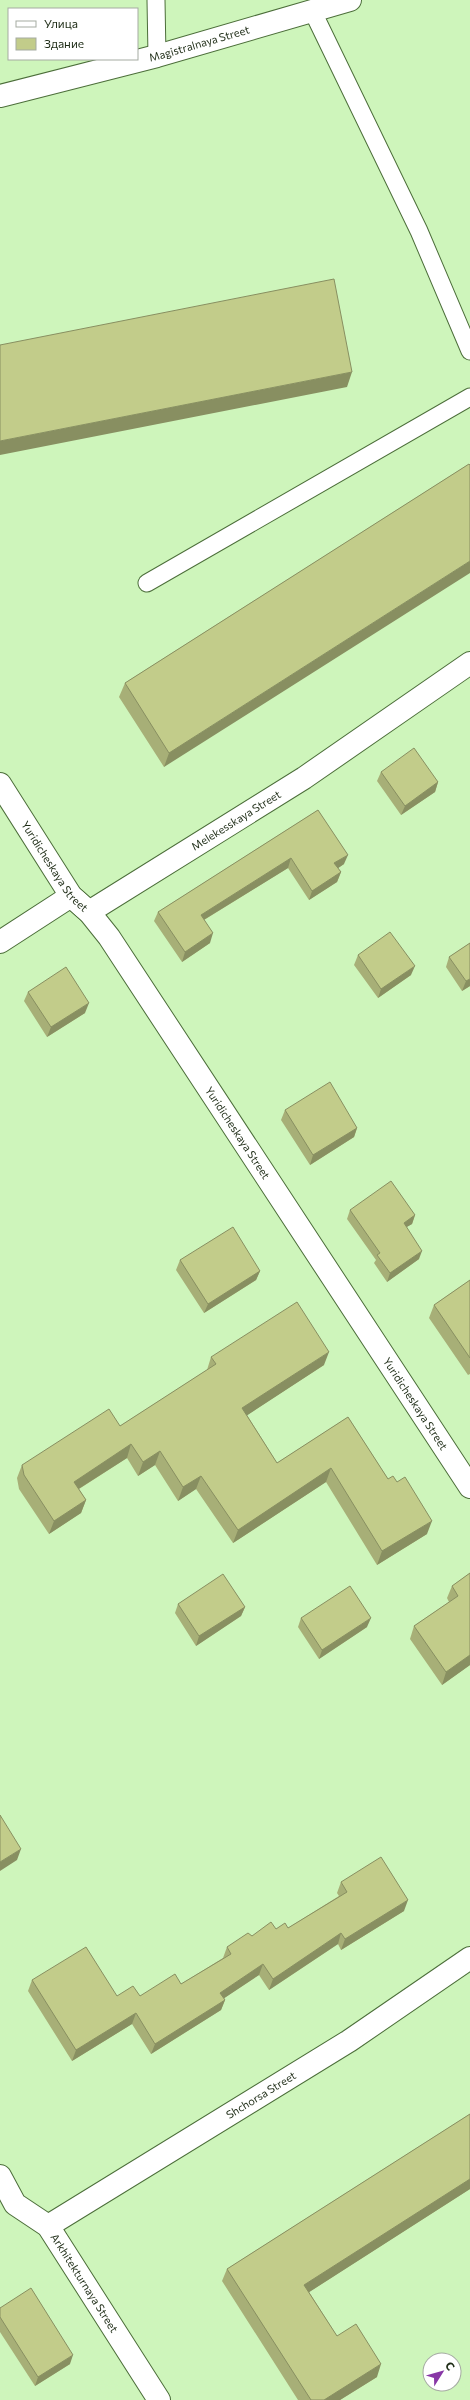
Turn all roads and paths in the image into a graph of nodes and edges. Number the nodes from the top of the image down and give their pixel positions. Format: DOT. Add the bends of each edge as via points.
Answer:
graph roads {
  1 [pos="156,0"];
  2 [pos="350,0"];
  3 [pos="312,10"];
  4 [pos="157,56"];
  5 [pos="0,96"];
  6 [pos="470,351"];
  7 [pos="470,397"];
  8 [pos="148,583"];
  9 [pos="470,663"];
  10 [pos="0,784"];
  11 [pos="71,896"];
  12 [pos="89,912"];
  13 [pos="0,942"];
  14 [pos="470,1487"];
  15 [pos="470,1958"];
  16 [pos="0,2176"];
  17 [pos="8,2207"];
  18 [pos="48,2226"];
  19 [pos="159,2400"];
  1 -- 4 [label="lane"];
  2 -- 3 [label="street, Magistralnaya Street"];
  3 -- 4 [label="street, Magistralnaya Street"];
  3 -- 6 [label="lane" via="419,231"];
  4 -- 5 [label="street, Magistralnaya Street"];
  7 -- 8 [label="lane"];
  9 -- 12 [label="street, Melekesskaya Street" via="304,778"];
  10 -- 11 [label="street, Yuridicheskaya Street"];
  11 -- 12 [label="street, Yuridicheskaya Street"];
  11 -- 13 [label="street"];
  12 -- 14 [label="street, Yuridicheskaya Street" via="122,957"];
  15 -- 18 [label="street, Shchorsa Street" via="349,2041"];
  16 -- 17 [label="street, Arkhitekturnaya Street"];
  17 -- 18 [label="street, Arkhitekturnaya Street"];
  18 -- 19 [label="street, Arkhitekturnaya Street"];
}
